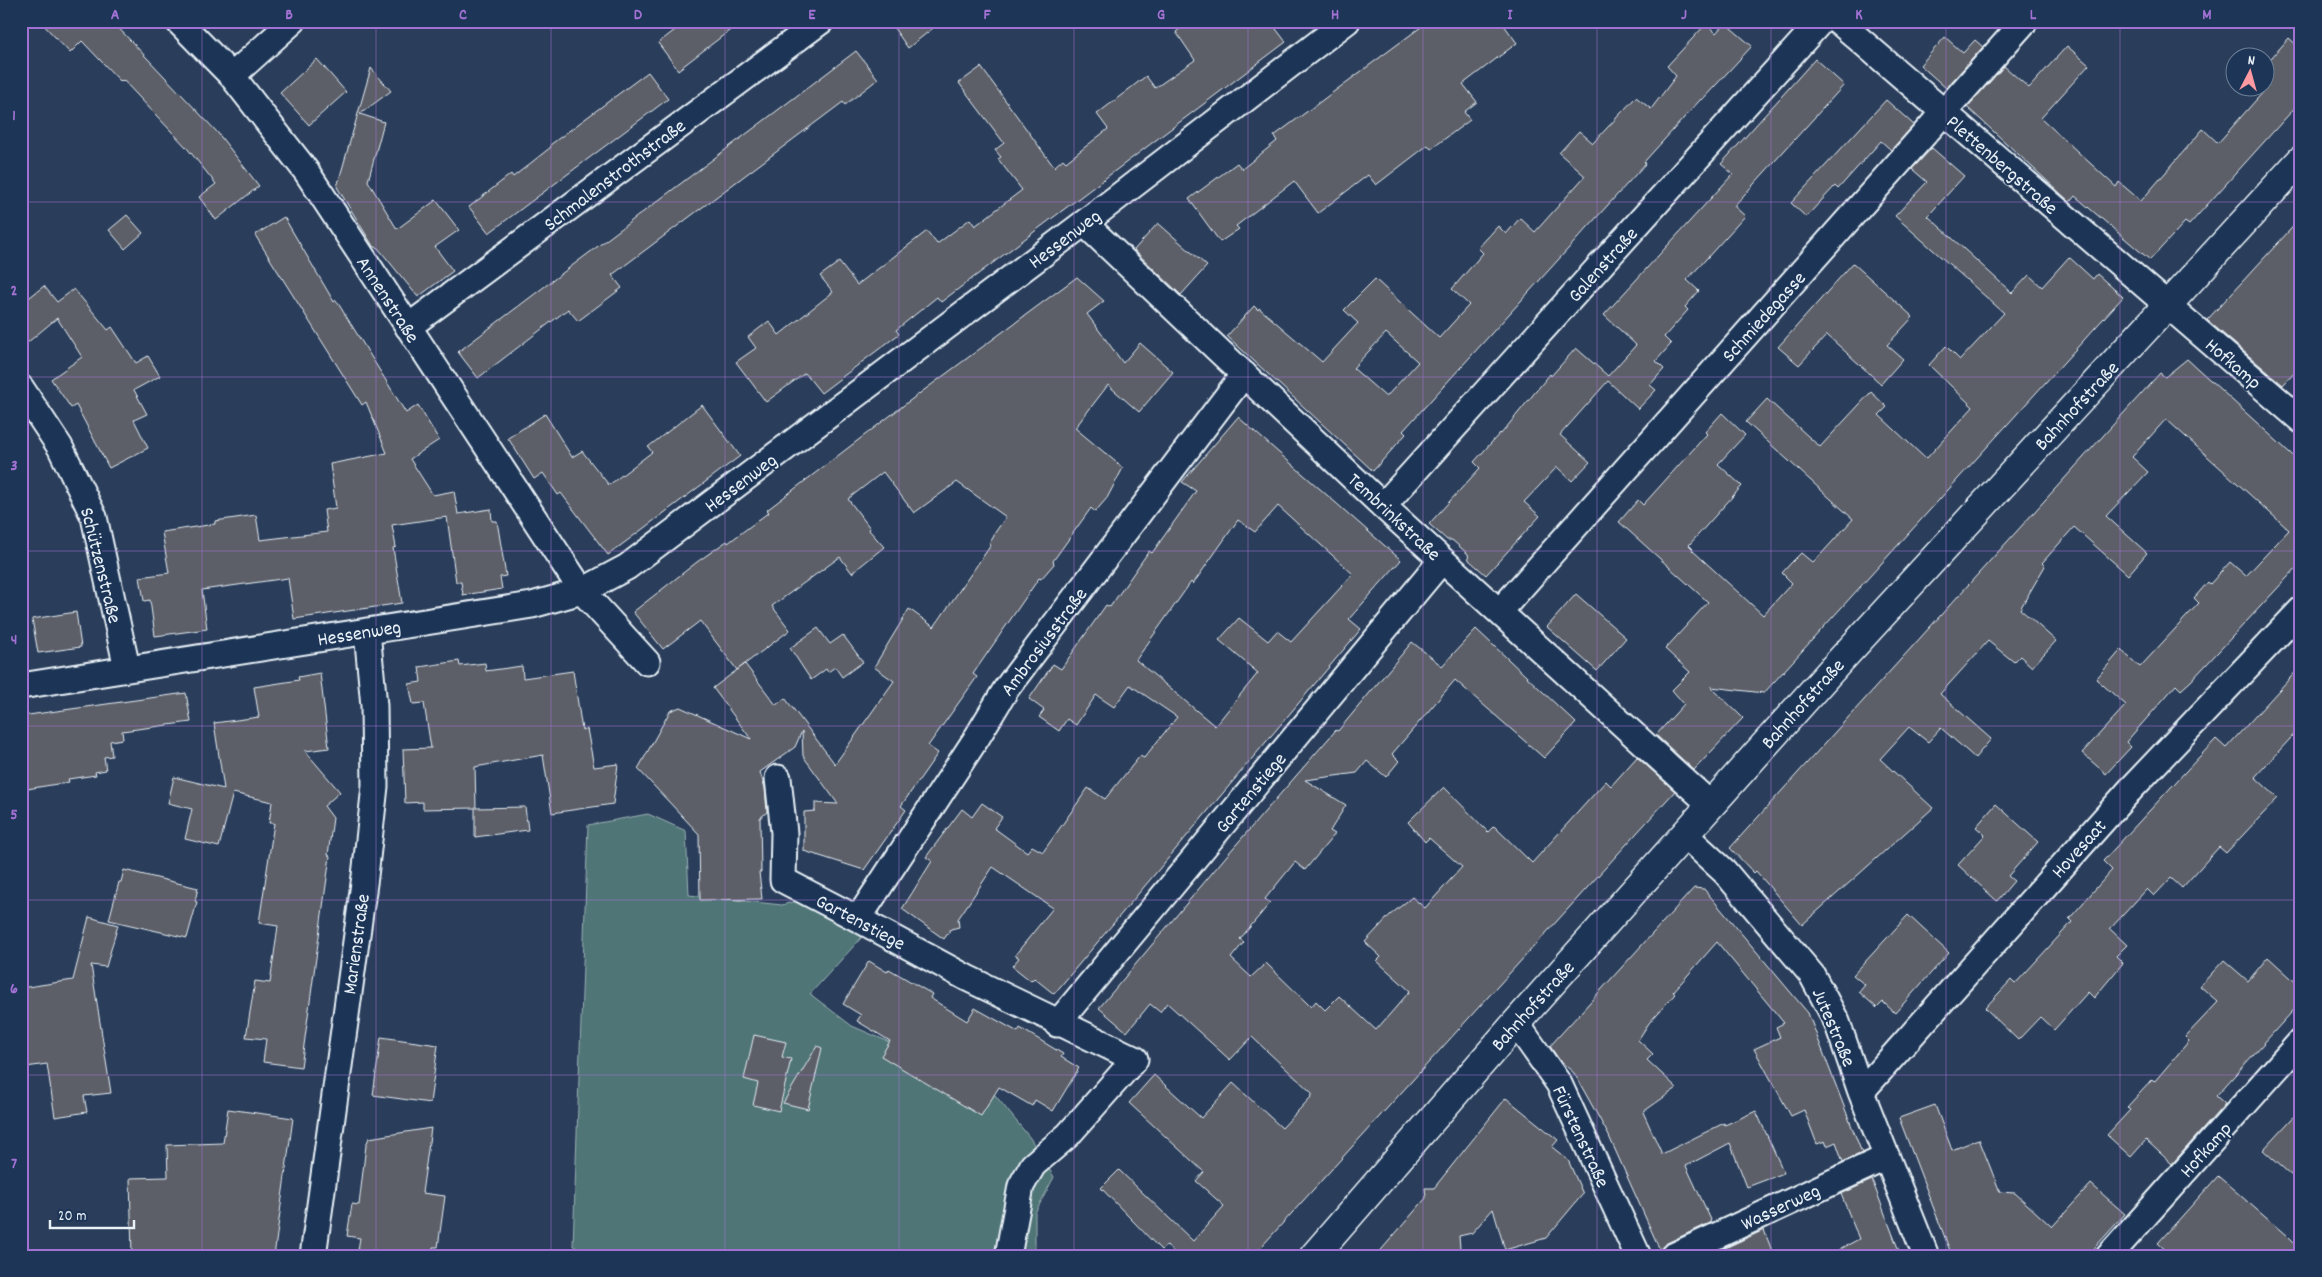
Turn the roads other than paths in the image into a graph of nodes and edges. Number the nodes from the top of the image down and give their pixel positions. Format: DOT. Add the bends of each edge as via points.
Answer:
graph roads {
  1 [pos="178,21"];
  2 [pos="294,21"];
  3 [pos="821,21"];
  4 [pos="1821,21"];
  5 [pos="1838,21"];
  6 [pos="2025,21"];
  7 [pos="1340,23"];
  8 [pos="232,76"];
  9 [pos="1944,113"];
  10 [pos="2301,160"];
  11 [pos="1084,223"];
  12 [pos="2168,305"];
  13 [pos="408,327"];
  14 [pos="1244,374"];
  15 [pos="21,388"];
  16 [pos="2301,420"];
  17 [pos="1383,506"];
  18 [pos="1442,560"];
  19 [pos="582,591"];
  20 [pos="2301,610"];
  21 [pos="1500,611"];
  22 [pos="367,631"];
  23 [pos="647,662"];
  24 [pos="126,668"];
  25 [pos="21,686"];
  26 [pos="778,778"];
  27 [pos="1711,805"];
  28 [pos="1685,835"];
  29 [pos="858,919"];
  30 [pos="1516,1023"];
  31 [pos="1058,1024"];
  32 [pos="2301,1042"];
  33 [pos="1862,1092"];
  34 [pos="1887,1157"];
  35 [pos="313,1256"];
  36 [pos="1008,1256"];
  37 [pos="1314,1256"];
  38 [pos="1638,1256"];
  39 [pos="1673,1256"];
  40 [pos="1926,1256"];
  41 [pos="2109,1256"];
  1 -- 8 [label="street, Annenstraße"];
  2 -- 8 [label="street"];
  3 -- 13 [label="street, Schmalenstrothstraße"];
  4 -- 17 [label="street, Galenstraße"];
  5 -- 9 [label="street, Plettenbergstraße"];
  6 -- 9 [label="street, Schmiedegasse"];
  7 -- 11 [label="street, Hessenweg"];
  8 -- 13 [label="street, Annenstraße" via="306,171"];
  9 -- 12 [label="street, Plettenbergstraße"];
  9 -- 21 [label="street, Schmiedegasse"];
  10 -- 12 [label="street, Bahnhofstraße"];
  11 -- 14 [label="street, Tembrinkstraße"];
  11 -- 19 [label="street, Hessenweg" via="627,567"];
  12 -- 16 [label="street, Hofkamp"];
  12 -- 27 [label="street, Bahnhofstraße" via="1836,664"];
  13 -- 19 [label="street, Annenstraße"];
  14 -- 17 [label="street, Tembrinkstraße"];
  14 -- 29 [label="street, Ambrosiusstraße" via="1006,689"];
  15 -- 24 [label="street, Schützenstraße" via="60,447 94,517"];
  17 -- 18 [label="street, Tembrinkstraße"];
  18 -- 21 [label="street, Tembrinkstraße"];
  18 -- 31 [label="street, Gartenstiege"];
  19 -- 22 [label="street, Hessenweg" via="532,605"];
  19 -- 23 [label="street"];
  20 -- 33 [label="street, Hovesaat" via="2131,788"];
  21 -- 27 [label="street, Tembrinkstraße"];
  22 -- 24 [label="street, Hessenweg"];
  22 -- 35 [label="street, Marienstraße" via="374,706 374,786 365,876"];
  24 -- 25 [label="street, Hessenweg"];
  26 -- 29 [label="street, Gartenstiege" via="784,833 783,880"];
  27 -- 28 [label="street, Bahnhofstraße"];
  28 -- 30 [label="street, Bahnhofstraße"];
  28 -- 33 [label="street, Jutestraße" via="1725,872 1812,975 1838,1022"];
  29 -- 31 [label="street, Gartenstiege"];
  30 -- 37 [label="street, Bahnhofstraße"];
  30 -- 38 [label="street, Fürstenstraße" via="1559,1084"];
  31 -- 36 [label="street, Gartenstiege" via="1135,1059 1068,1135 1033,1165 1021,1186"];
  32 -- 41 [label="street, Hofkamp"];
  33 -- 34 [label="street, Jutestraße"];
  34 -- 39 [label="street, Wasserweg"];
  34 -- 40 [label="street, Jutestraße"];
}
